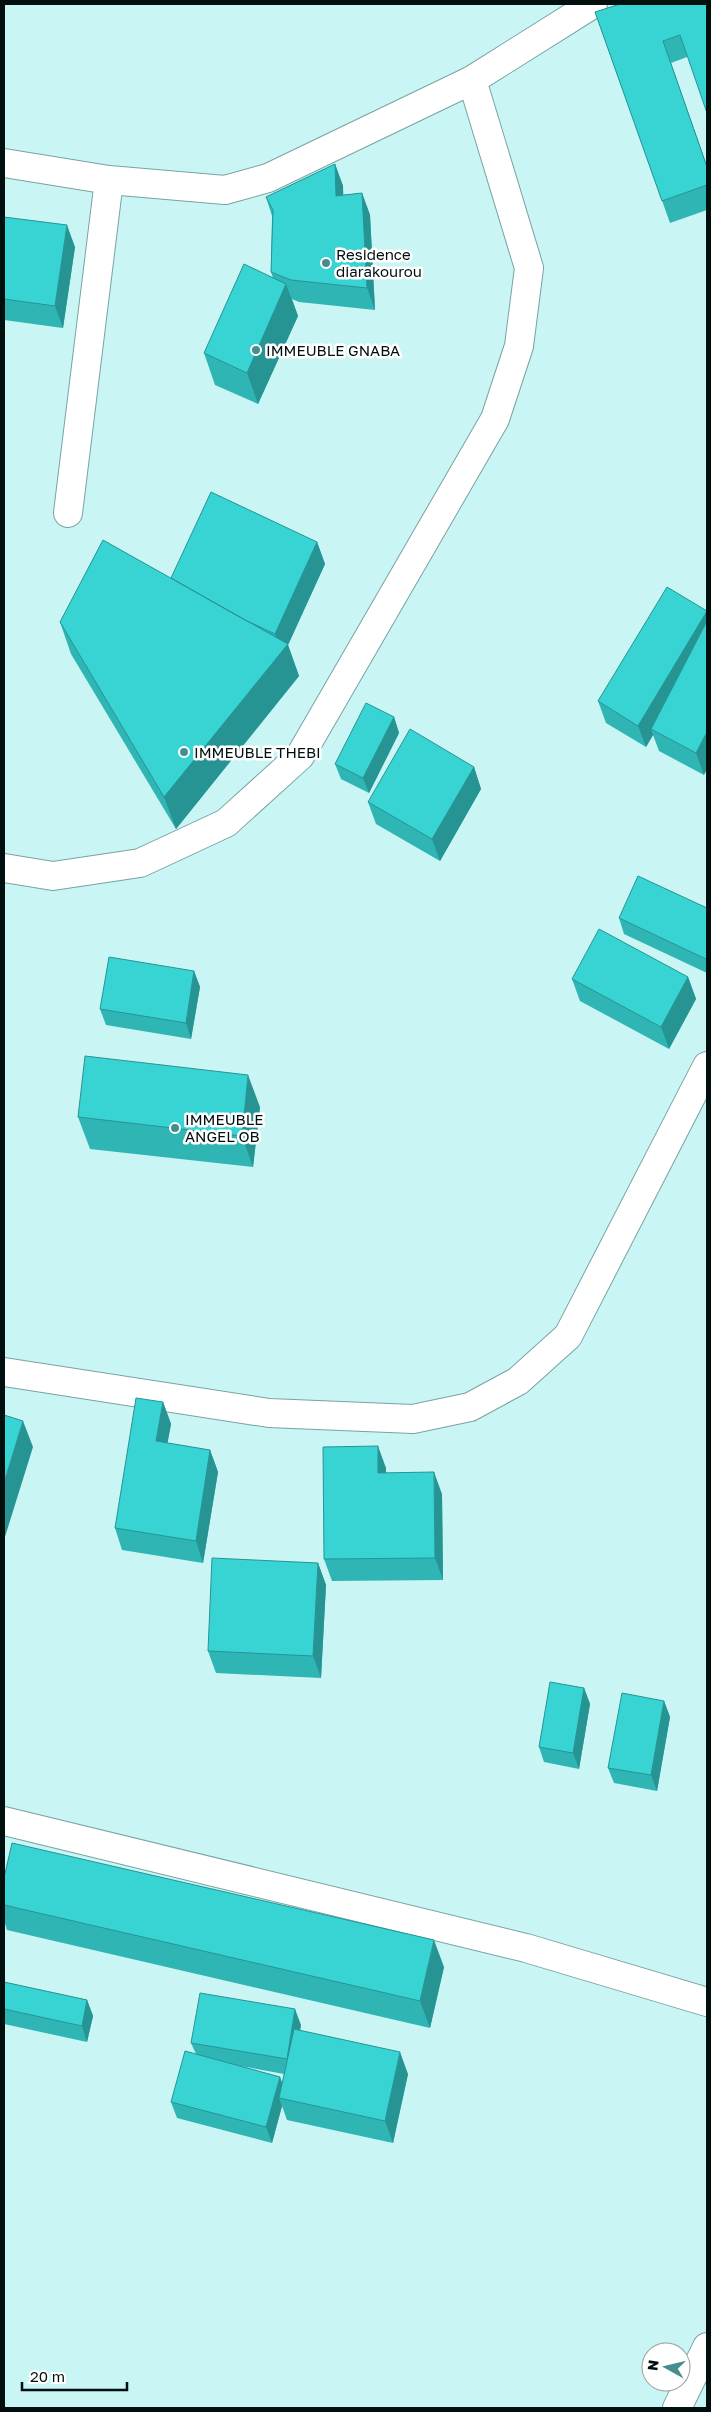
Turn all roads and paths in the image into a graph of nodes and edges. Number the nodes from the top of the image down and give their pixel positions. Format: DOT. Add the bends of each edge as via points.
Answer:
graph roads {
  1 [pos="594,4"];
  2 [pos="472,80"];
  3 [pos="4,163"];
  4 [pos="109,180"];
  5 [pos="68,513"];
  6 [pos="4,868"];
  7 [pos="707,1066"];
  8 [pos="4,1372"];
  9 [pos="4,1821"];
  10 [pos="707,2002"];
  11 [pos="707,2347"];
  12 [pos="677,2408"];
  1 -- 2 [label="street"];
  2 -- 4 [label="street" via="268,178 225,190"];
  2 -- 6 [label="street" via="529,268 519,346 495,419 300,756 226,823 140,863 53,876"];
  3 -- 4 [label="street"];
  4 -- 5 [label="street"];
  7 -- 8 [label="street" via="568,1336 518,1381 470,1407 413,1419 268,1413"];
  9 -- 10 [label="street" via="526,1948"];
  11 -- 12 [label="street"];
}
